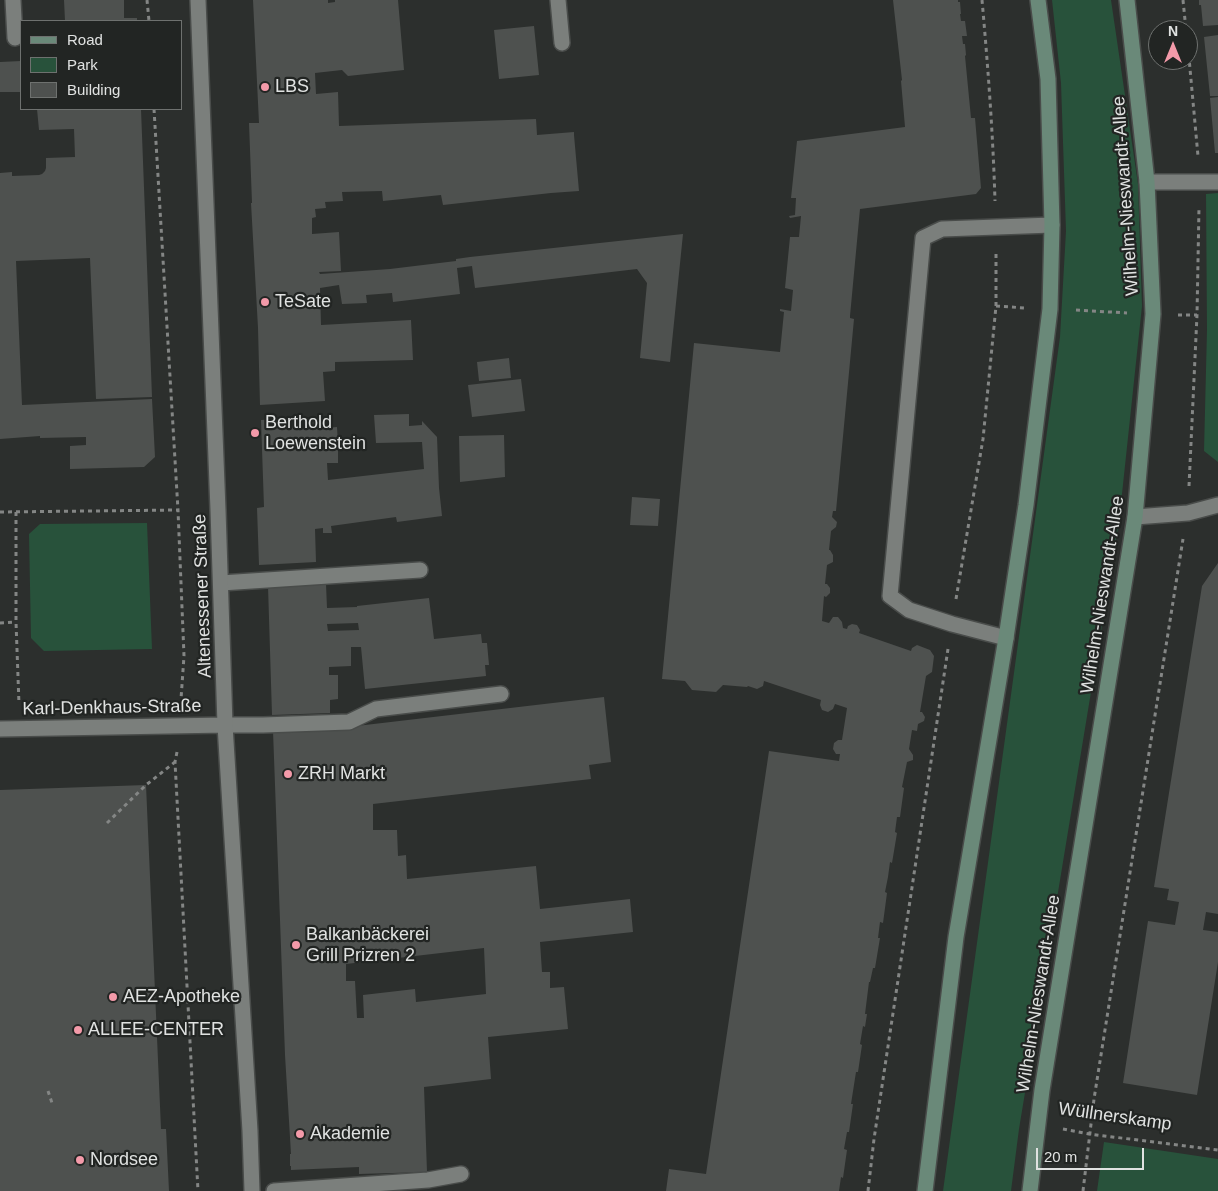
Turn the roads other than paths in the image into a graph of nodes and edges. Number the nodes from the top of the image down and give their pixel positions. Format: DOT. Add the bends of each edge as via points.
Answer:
graph roads {
  1 [pos="13,0"];
  2 [pos="198,0"];
  3 [pos="558,0"];
  4 [pos="1038,0"];
  5 [pos="1127,0"];
  6 [pos="15,38"];
  7 [pos="562,43"];
  8 [pos="1147,182"];
  9 [pos="1218,182"];
  10 [pos="1052,225"];
  11 [pos="1218,505"];
  12 [pos="1135,517"];
  13 [pos="420,570"];
  14 [pos="221,583"];
  15 [pos="1006,638"];
  16 [pos="501,694"];
  17 [pos="225,725"];
  18 [pos="0,730"];
  19 [pos="462,1174"];
  20 [pos="252,1191"];
  21 [pos="274,1191"];
  22 [pos="925,1191"];
  23 [pos="1030,1191"];
  1 -- 6 [label="street"];
  2 -- 14 [label="street, Altenessener Straße"];
  3 -- 7 [label="street"];
  4 -- 10 [label="main road" via="1048,79"];
  5 -- 8 [label="main road, Wilhelm-Nieswandt-Allee"];
  8 -- 9 [label="street"];
  8 -- 12 [label="main road, Wilhelm-Nieswandt-Allee" via="1153,314"];
  10 -- 15 [label="main road" via="1050,309"];
  10 -- 15 [label="street" via="942,229 923,238 890,596 909,610"];
  11 -- 12 [label="street" via="1188,513"];
  12 -- 23 [label="main road, Wilhelm-Nieswandt-Allee" via="1037,1125"];
  13 -- 14 [label="street"];
  14 -- 17 [label="street, Altenessener Straße"];
  15 -- 22 [label="main road" via="956,937"];
  16 -- 17 [label="street, Karl-Denkhaus-Straße" via="376,709 349,722"];
  17 -- 18 [label="street, Karl-Denkhaus-Straße"];
  17 -- 20 [label="street, Altenessener Straße"];
  19 -- 21 [label="street" via="428,1180"];
}
